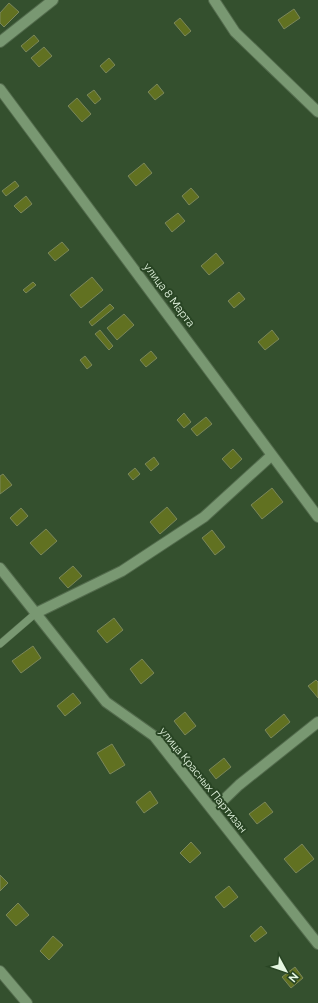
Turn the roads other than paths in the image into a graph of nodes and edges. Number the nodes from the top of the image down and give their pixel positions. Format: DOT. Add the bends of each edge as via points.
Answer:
graph roads {
  1 [pos="53,0"];
  2 [pos="214,0"];
  3 [pos="0,42"];
  4 [pos="0,89"];
  5 [pos="318,112"];
  6 [pos="272,455"];
  7 [pos="318,517"];
  8 [pos="0,568"];
  9 [pos="36,613"];
  10 [pos="0,644"];
  11 [pos="318,722"];
  12 [pos="212,810"];
  13 [pos="318,944"];
  14 [pos="0,971"];
  15 [pos="27,1003"];
  1 -- 3 [label="street"];
  2 -- 5 [label="street" via="235,32"];
  4 -- 6 [label="street, улица 8 Марта"];
  6 -- 7 [label="street, улица 8 Марта"];
  6 -- 9 [label="street" via="204,517 122,571"];
  8 -- 9 [label="street, улица Красных Партизан"];
  9 -- 10 [label="lane"];
  9 -- 12 [label="street, улица Красных Партизан" via="106,702 154,736"];
  11 -- 12 [label="street"];
  12 -- 13 [label="street, улица Красных Партизан"];
  14 -- 15 [label="street"];
}
